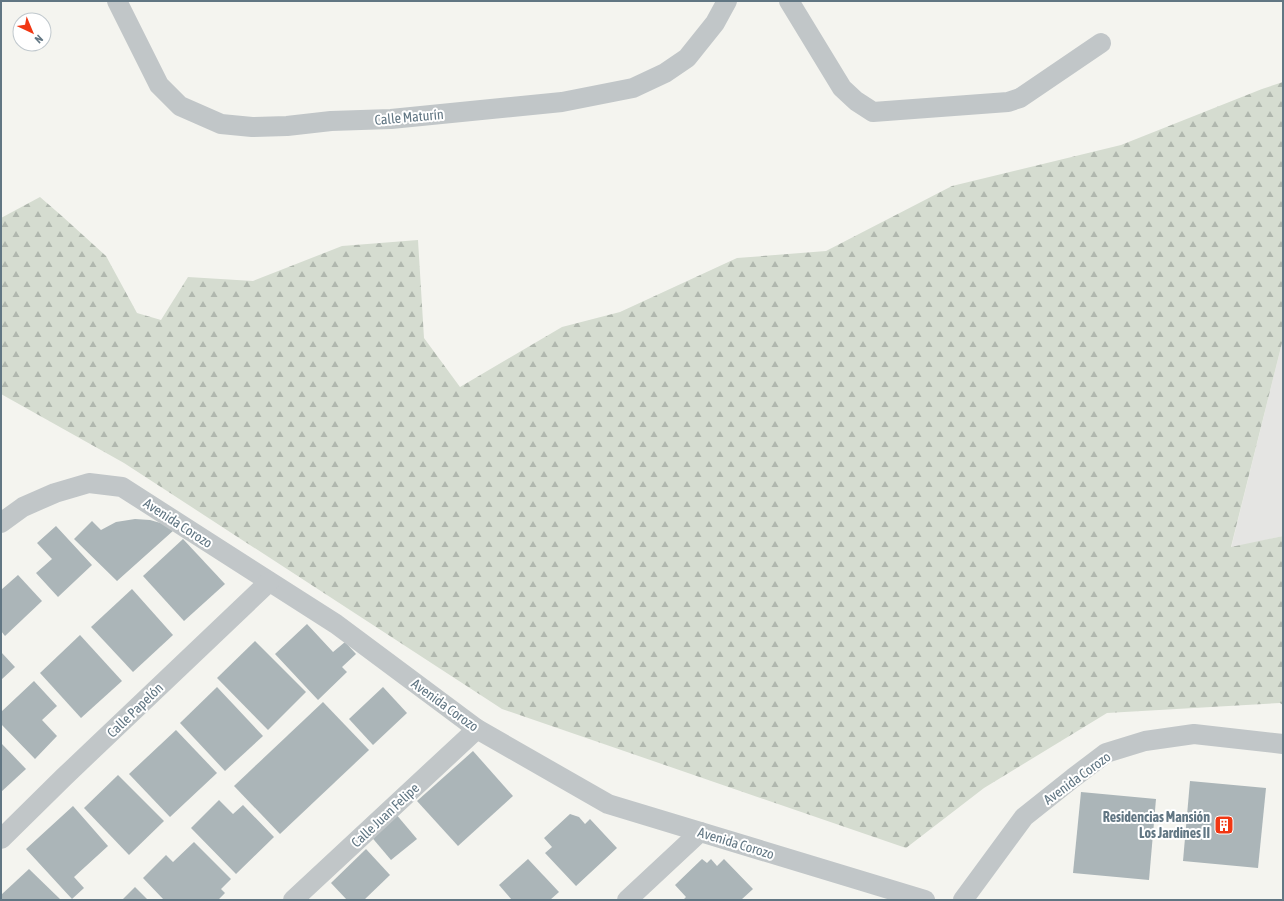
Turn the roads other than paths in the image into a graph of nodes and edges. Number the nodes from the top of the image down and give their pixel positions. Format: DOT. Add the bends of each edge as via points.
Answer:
graph roads {
  1 [pos="117,1"];
  2 [pos="727,1"];
  3 [pos="789,1"];
  4 [pos="1101,43"];
  5 [pos="1,523"];
  6 [pos="269,582"];
  7 [pos="476,729"];
  8 [pos="1283,744"];
  9 [pos="700,832"];
  10 [pos="1,839"];
  11 [pos="293,900"];
  12 [pos="627,900"];
  13 [pos="924,900"];
  14 [pos="963,900"];
  1 -- 2 [label="street, Calle Maturín" via="159,85 180,106 221,124 252,127 391,119 562,102 633,88 665,73 687,58 715,23"];
  3 -- 4 [label="street" via="842,88 873,112 1008,102 1020,98"];
  5 -- 6 [label="street, Avenida Corozo" via="23,507 82,485 89,483 122,487"];
  6 -- 7 [label="street, Avenida Corozo" via="336,624"];
  6 -- 10 [label="street, Calle Papelón"];
  7 -- 9 [label="street, Avenida Corozo" via="608,804"];
  7 -- 11 [label="street, Calle Juan Felipe"];
  8 -- 14 [label="street, Avenida Corozo" via="1194,734 1146,741 1106,753 1024,817"];
  9 -- 12 [label="street"];
  9 -- 13 [label="street, Avenida Corozo"];
}
